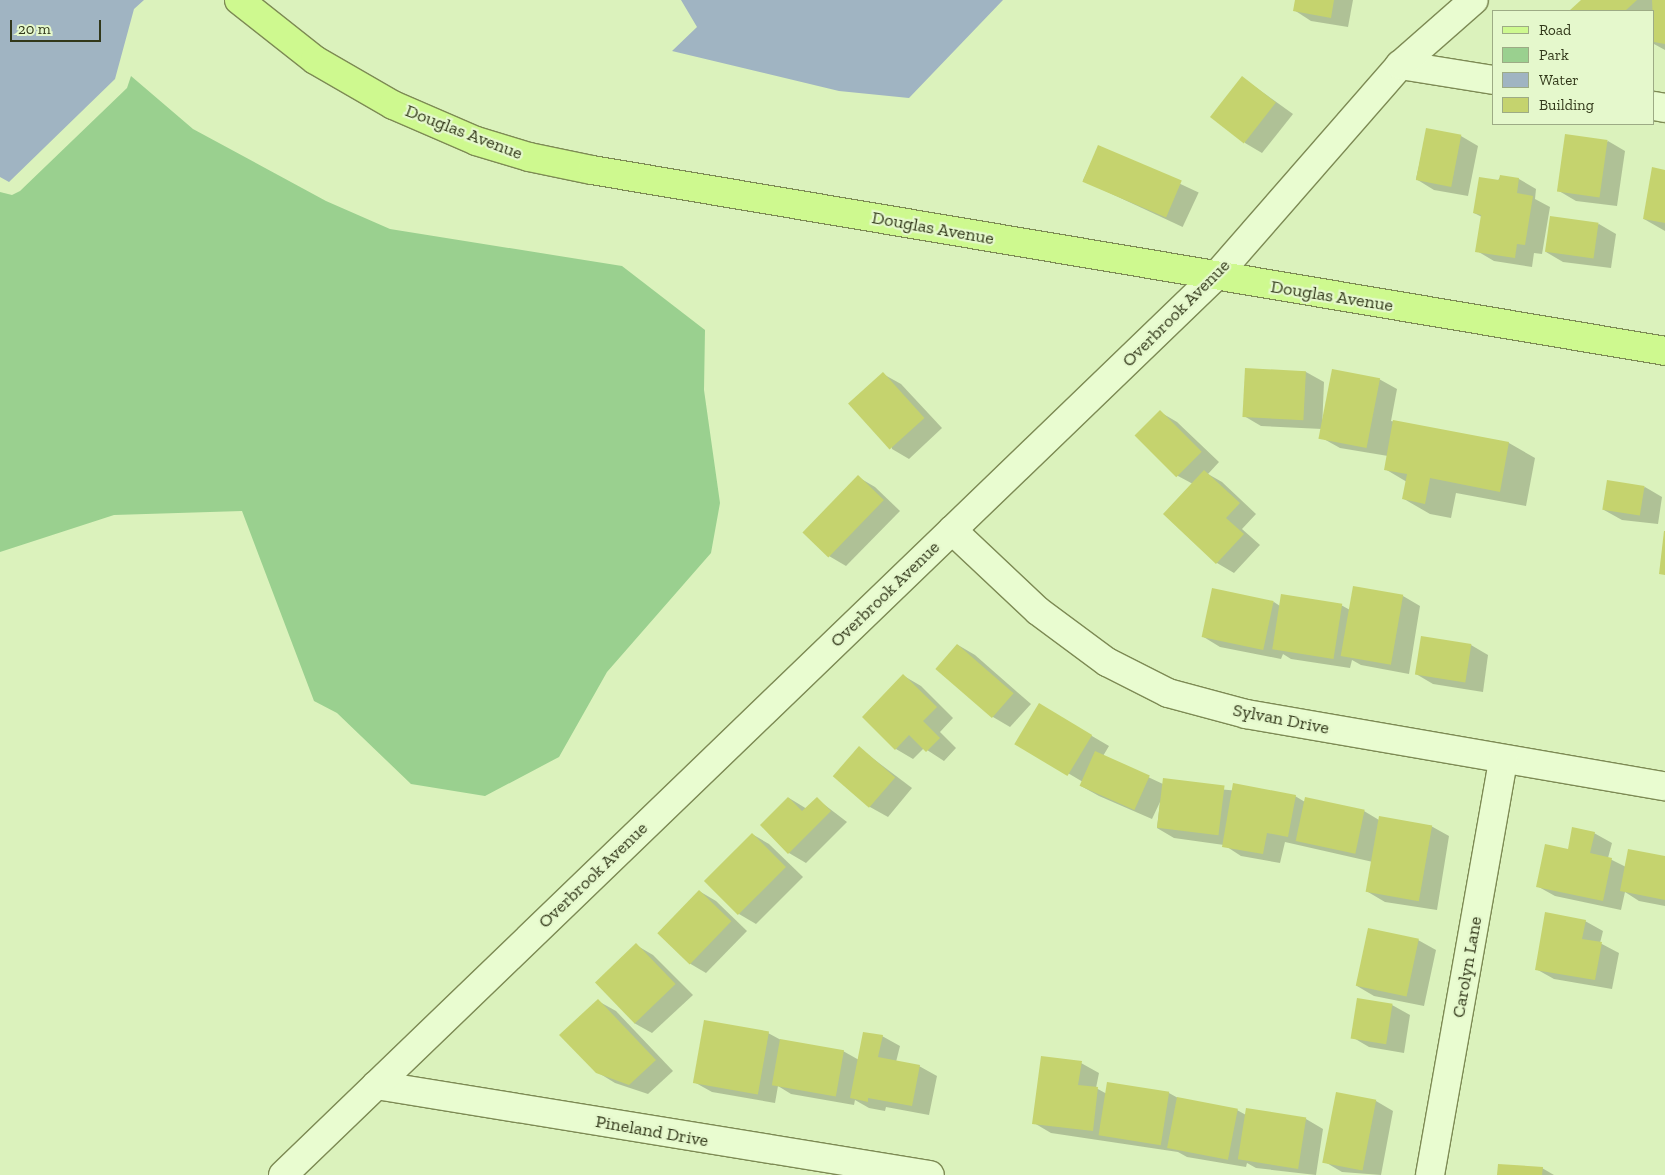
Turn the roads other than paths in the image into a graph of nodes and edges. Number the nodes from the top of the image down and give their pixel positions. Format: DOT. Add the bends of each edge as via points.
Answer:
graph roads {
  1 [pos="239,0"];
  2 [pos="1474,0"];
  3 [pos="1400,65"];
  4 [pos="1492,80"];
  5 [pos="1216,276"];
  6 [pos="1665,351"];
  7 [pos="952,530"];
  8 [pos="1503,759"];
  9 [pos="1665,786"];
  10 [pos="376,1085"];
  11 [pos="283,1175"];
  12 [pos="930,1175"];
  13 [pos="1430,1175"];
  1 -- 5 [label="main road, Douglas Avenue" via="315,60 385,100 476,141 528,157"];
  2 -- 3 [label="street, Overbrook Avenue"];
  3 -- 4 [label="street"];
  3 -- 5 [label="street, Overbrook Avenue"];
  5 -- 6 [label="main road, Douglas Avenue"];
  5 -- 7 [label="street, Overbrook Avenue"];
  7 -- 8 [label="street, Sylvan Drive" via="1038,611 1107,662 1168,693 1246,714"];
  7 -- 10 [label="street, Overbrook Avenue"];
  8 -- 9 [label="street, Sylvan Drive"];
  8 -- 13 [label="street, Carolyn Lane"];
  10 -- 11 [label="street, Overbrook Avenue"];
  10 -- 12 [label="street, Pineland Drive"];
}
